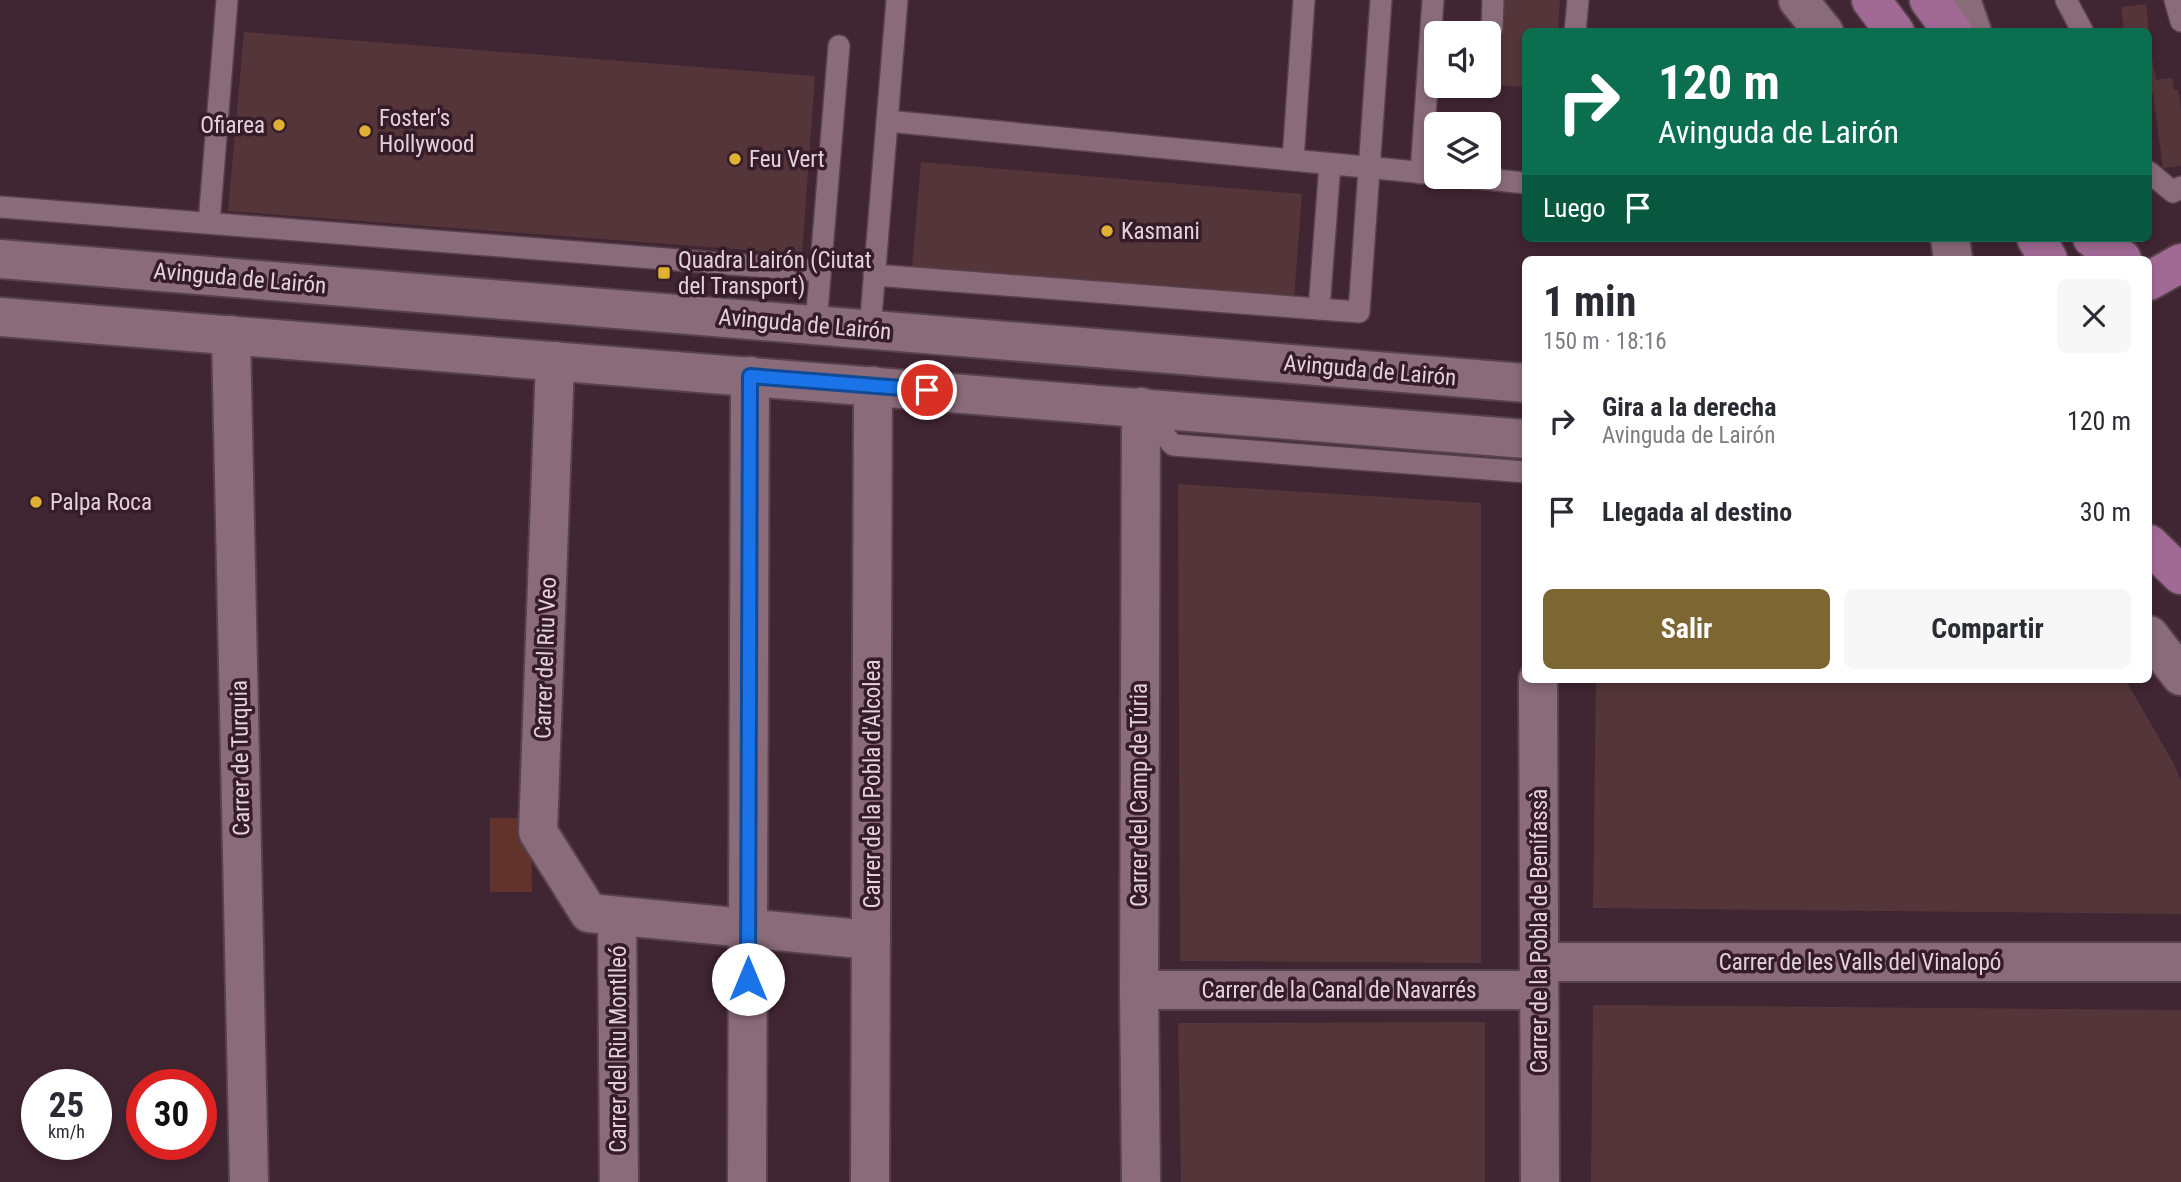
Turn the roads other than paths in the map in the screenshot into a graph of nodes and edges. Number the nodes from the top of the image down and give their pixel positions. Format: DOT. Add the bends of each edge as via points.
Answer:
graph roads {
  1 [pos="227,0"];
  2 [pos="897,0"];
  3 [pos="1304,0"];
  4 [pos="1381,0"];
  5 [pos="1433,0"];
  6 [pos="1493,0"];
  7 [pos="1578,0"];
  8 [pos="1798,0"];
  9 [pos="1871,0"];
  10 [pos="1929,0"];
  11 [pos="1961,0"];
  12 [pos="2066,0"];
  13 [pos="2175,0"];
  14 [pos="1433,21"];
  15 [pos="1492,21"];
  16 [pos="2181,21"];
  17 [pos="1575,28"];
  18 [pos="1821,28"];
  19 [pos="1892,28"];
  20 [pos="1951,28"];
  21 [pos="1971,28"];
  22 [pos="2081,28"];
  23 [pos="839,46"];
  24 [pos="887,121"];
  25 [pos="1293,160"];
  26 [pos="1329,164"];
  27 [pos="1369,167"];
  28 [pos="1424,172"];
  29 [pos="2152,174"];
  30 [pos="1501,180"];
  31 [pos="1522,183"];
  32 [pos="2181,187"];
  33 [pos="0,207"];
  34 [pos="209,223"];
  35 [pos="2099,242"];
  36 [pos="2123,256"];
  37 [pos="0,259"];
  38 [pos="820,271"];
  39 [pos="874,275"];
  40 [pos="1319,309"];
  41 [pos="0,317"];
  42 [pos="816,324"];
  43 [pos="870,329"];
  44 [pos="231,335"];
  45 [pos="555,360"];
  46 [pos="750,376"];
  47 [pos="1522,383"];
  48 [pos="873,386"];
  49 [pos="1141,407"];
  50 [pos="1522,439"];
  51 [pos="1522,472"];
  52 [pos="2152,547"];
  53 [pos="2181,575"];
  54 [pos="2152,639"];
  55 [pos="2181,676"];
  56 [pos="1538,683"];
  57 [pos="617,916"];
  58 [pos="748,929"];
  59 [pos="871,940"];
  60 [pos="2181,962"];
  61 [pos="1539,976"];
  62 [pos="1139,990"];
  63 [pos="249,1182"];
  64 [pos="620,1182"];
  65 [pos="747,1182"];
  66 [pos="870,1182"];
  67 [pos="1142,1182"];
  68 [pos="1540,1182"];
  1 -- 34 [label="lane"];
  2 -- 24 [label="lane"];
  3 -- 25 [label="lane"];
  4 -- 27 [label="lane"];
  5 -- 14 [label="lane"];
  6 -- 15 [label="lane"];
  7 -- 17 [label="lane"];
  8 -- 18 [label="street"];
  9 -- 19 [label="main road"];
  10 -- 20 [label="main road"];
  11 -- 21 [label="street"];
  12 -- 22 [label="lane"];
  13 -- 16 [label="lane"];
  23 -- 38 [label="lane"];
  24 -- 25 [label="lane"];
  24 -- 39 [label="lane"];
  25 -- 26 [label="lane"];
  26 -- 27 [label="lane"];
  26 -- 40 [label="lane"];
  27 -- 28 [label="lane"];
  27 -- 40 [label="lane" via="1359,312"];
  29 -- 32 [label="lane" via="2173,192"];
  30 -- 31 [label="lane"];
  33 -- 34 [label="lane"];
  34 -- 38 [label="lane"];
  35 -- 36 [label="main road"];
  37 -- 42 [label="street, Avinguda de Lairón"];
  38 -- 42 [label="lane"];
  39 -- 40 [label="lane"];
  39 -- 43 [label="lane"];
  41 -- 44 [label="street"];
  42 -- 43 [label="street, Avinguda de Lairón"];
  43 -- 47 [label="street, Avinguda de Lairón"];
  44 -- 45 [label="street"];
  44 -- 63 [label="street, Carrer de Turquia"];
  45 -- 46 [label="street"];
  45 -- 57 [label="street, Carrer del Riu Veo" via="538,832 589,913"];
  46 -- 48 [label="street"];
  46 -- 58 [label="street"];
  48 -- 49 [label="street"];
  48 -- 59 [label="street, Carrer de la Pobla d'Alcolea"];
  49 -- 50 [label="street"];
  49 -- 51 [label="lane" via="1173,445"];
  49 -- 62 [label="street, Carrer del Camp de Túria"];
  52 -- 53 [label="main road"];
  54 -- 55 [label="street"];
  56 -- 61 [label="street, Carrer de la Pobla de Benifassà"];
  57 -- 58 [label="street"];
  57 -- 64 [label="street, Carrer del Riu Montlleó"];
  58 -- 59 [label="street"];
  58 -- 65 [label="street"];
  59 -- 66 [label="street, Carrer de la Pobla d'Alcolea"];
  60 -- 61 [label="street, Carrer de les Valls del Vinalopó"];
  61 -- 62 [label="street, Carrer de la Canal de Navarrés"];
  61 -- 68 [label="street, Carrer de la Pobla de Benifassà"];
  62 -- 67 [label="street, Carrer del Camp de Túria"];
}
